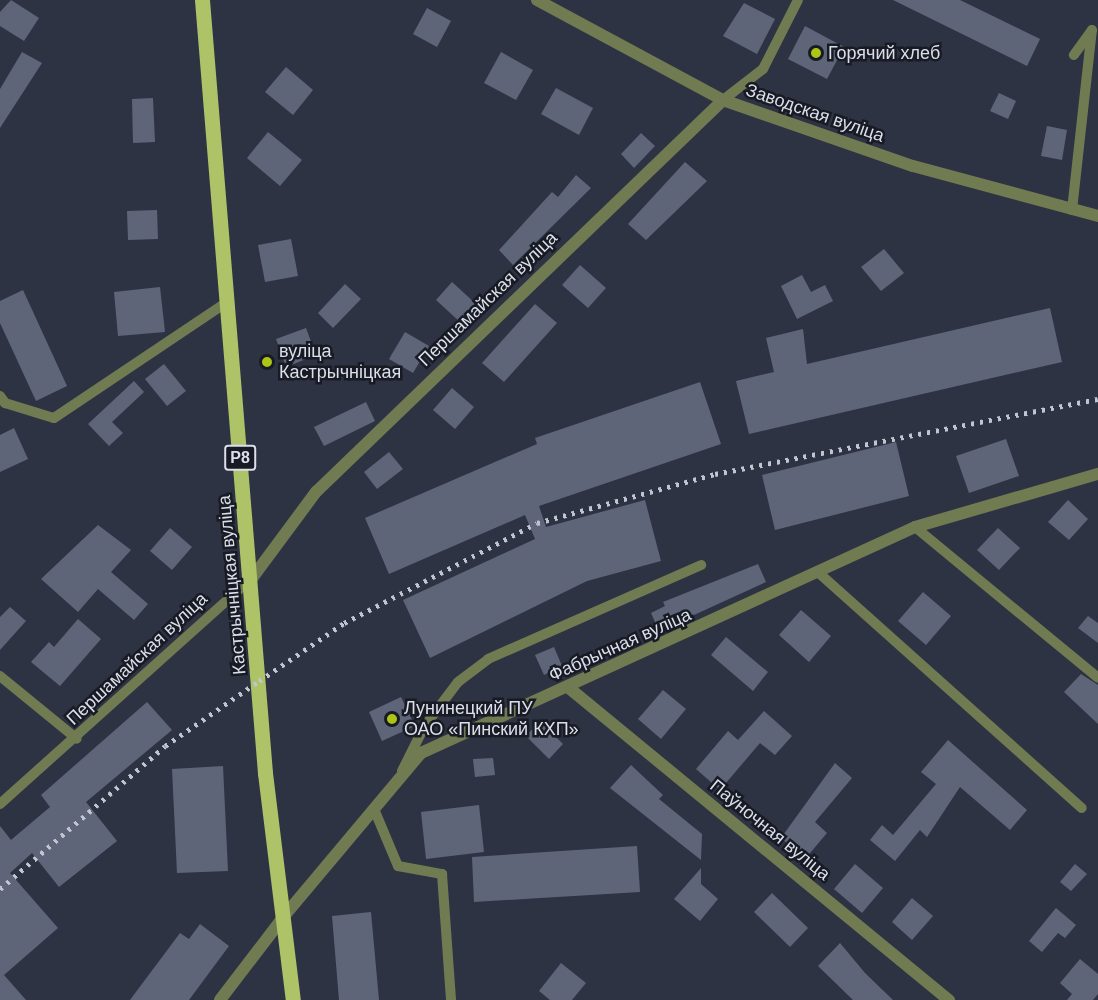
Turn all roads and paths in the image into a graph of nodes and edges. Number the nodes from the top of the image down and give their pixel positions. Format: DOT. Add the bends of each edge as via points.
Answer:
graph roads {
  1 [pos="202,0"];
  2 [pos="537,0"];
  3 [pos="798,0"];
  4 [pos="1074,55"];
  5 [pos="723,100"];
  6 [pos="1072,210"];
  7 [pos="1098,216"];
  8 [pos="224,304"];
  9 [pos="0,396"];
  10 [pos="1098,474"];
  11 [pos="915,527"];
  12 [pos="701,565"];
  13 [pos="820,574"];
  14 [pos="253,577"];
  15 [pos="0,676"];
  16 [pos="1098,678"];
  17 [pos="569,688"];
  18 [pos="76,739"];
  19 [pos="397,782"];
  20 [pos="0,804"];
  21 [pos="1082,808"];
  22 [pos="374,809"];
  23 [pos="285,915"];
  24 [pos="220,1000"];
  25 [pos="293,1000"];
  26 [pos="451,1000"];
  27 [pos="949,1000"];
  1 -- 8 [label="main road, Кастрычніцкая вуліца / Р8"];
  2 -- 5 [label="street, Заводская вуліца"];
  3 -- 5 [label="lane" via="763,69"];
  4 -- 6 [label="lane" via="1092,30"];
  5 -- 6 [label="street, Заводская вуліца" via="913,166"];
  5 -- 14 [label="street, Першамайская вуліца" via="316,492"];
  6 -- 7 [label="street, Заводская вуліца"];
  8 -- 9 [label="lane" via="54,418 5,403"];
  8 -- 14 [label="main road, Кастрычніцкая вуліца / Р8"];
  10 -- 11 [label="street, Фабрычная вуліца"];
  11 -- 13 [label="street, Фабрычная вуліца"];
  11 -- 16 [label="lane"];
  12 -- 19 [label="lane" via="488,659 458,682 424,727"];
  13 -- 17 [label="street, Фабрычная вуліца"];
  13 -- 21 [label="lane"];
  14 -- 18 [label="lane, Першамайская вуліца"];
  14 -- 23 [label="main road, Кастрычніцкая вуліца / Р8" via="265,772"];
  15 -- 18 [label="lane"];
  17 -- 19 [label="street, Фабрычная вуліца" via="421,753"];
  17 -- 27 [label="street, Паўночная вуліца"];
  18 -- 20 [label="lane, Першамайская вуліца"];
  19 -- 22 [label="street, Фабрычная вуліца"];
  22 -- 23 [label="street, Фабрычная вуліца"];
  22 -- 26 [label="lane" via="398,866 442,874"];
  23 -- 24 [label="street, Фабрычная вуліца"];
  23 -- 25 [label="main road, Р8"];
}
